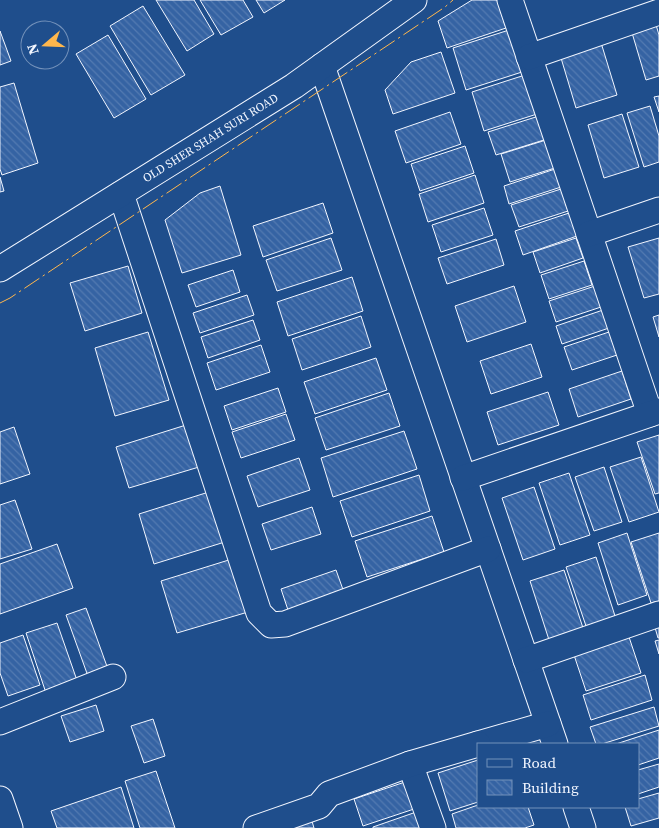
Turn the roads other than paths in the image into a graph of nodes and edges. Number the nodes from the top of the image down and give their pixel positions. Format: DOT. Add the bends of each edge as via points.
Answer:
graph roads {
  1 [pos="414,0"];
  2 [pos="510,0"];
  3 [pos="659,12"];
  4 [pos="529,57"];
  5 [pos="322,66"];
  6 [pos="121,194"];
  7 [pos="659,210"];
  8 [pos="589,234"];
  9 [pos="0,269"];
  10 [pos="654,412"];
  11 [pos="463,478"];
  12 [pos="488,549"];
  13 [pos="659,614"];
  14 [pos="526,660"];
  15 [pos="113,678"];
  16 [pos="0,722"];
  17 [pos="551,734"];
  18 [pos="485,743"];
  19 [pos="477,744"];
  20 [pos="410,764"];
  21 [pos="0,799"];
  22 [pos="576,808"];
  23 [pos="321,817"];
  24 [pos="10,828"];
  25 [pos="256,828"];
  26 [pos="433,828"];
  27 [pos="583,828"];
  1 -- 5 [label="street, OLD SHER SHAH SURI ROAD"];
  2 -- 4 [label="street"];
  3 -- 4 [label="street"];
  4 -- 8 [label="street"];
  5 -- 6 [label="street, OLD SHER SHAH SURI ROAD"];
  5 -- 11 [label="street"];
  6 -- 9 [label="street, OLD SHER SHAH SURI ROAD"];
  6 -- 12 [label="street" via="259,613 271,625 285,624"];
  7 -- 8 [label="street"];
  8 -- 10 [label="street"];
  10 -- 11 [label="street"];
  11 -- 12 [label="street"];
  12 -- 14 [label="street"];
  13 -- 14 [label="street"];
  14 -- 17 [label="street"];
  15 -- 16 [label="street"];
  17 -- 18 [label="street"];
  19 -- 20 [label="street"];
  20 -- 23 [label="street" via="329,794"];
  20 -- 26 [label="street"];
  21 -- 24 [label="street"];
  22 -- 27 [label="street"];
  23 -- 25 [label="street"];
}
